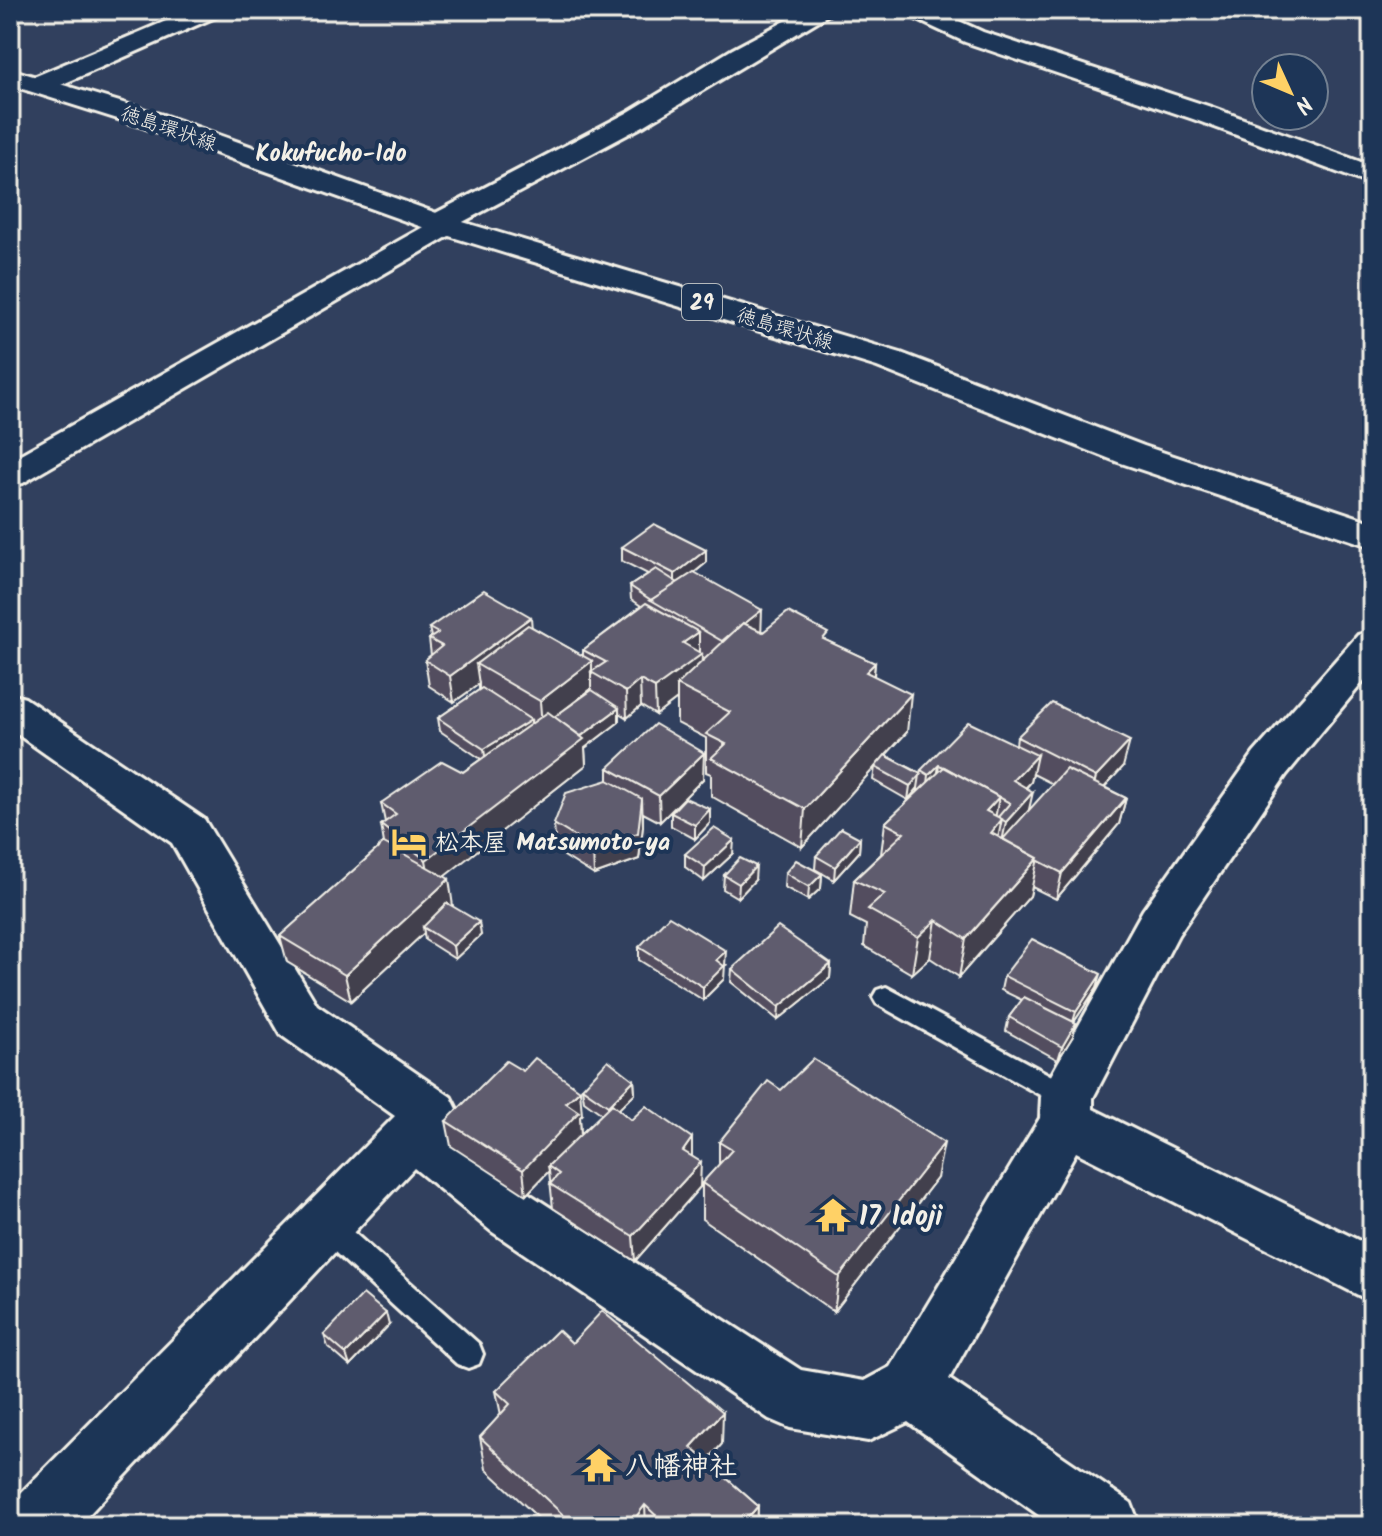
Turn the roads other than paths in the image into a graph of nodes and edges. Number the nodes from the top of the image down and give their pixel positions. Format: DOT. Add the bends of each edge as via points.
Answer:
graph roads {
  1 [pos="212,10"];
  2 [pos="824,10"];
  3 [pos="915,10"];
  4 [pos="21,84"];
  5 [pos="1372,176"];
  6 [pos="442,225"];
  7 [pos="10,475"];
  8 [pos="1372,535"];
  9 [pos="1372,644"];
  10 [pos="10,708"];
  11 [pos="886,997"];
  12 [pos="1066,1109"];
  13 [pos="411,1133"];
  14 [pos="323,1224"];
  15 [pos="1372,1276"];
  16 [pos="468,1354"];
  17 [pos="911,1388"];
  18 [pos="34,1526"];
  19 [pos="1108,1526"];
  1 -- 4 [label="street"];
  2 -- 6 [label="street"];
  3 -- 5 [label="street" via="974,37"];
  4 -- 6 [label="street, 徳島環状線 / 29" via="153,121"];
  6 -- 7 [label="street"];
  6 -- 8 [label="street, 徳島環状線 / 29" via="889,360 1131,454"];
  9 -- 12 [label="street" via="1270,764 1160,923"];
  10 -- 13 [label="street" via="188,831 299,1020 432,1113"];
  11 -- 12 [label="lane"];
  12 -- 15 [label="street"];
  12 -- 17 [label="street"];
  13 -- 14 [label="street"];
  13 -- 17 [label="street" via="511,1213 790,1398 868,1411"];
  14 -- 16 [label="lane"];
  14 -- 18 [label="street"];
  17 -- 19 [label="street"];
}
